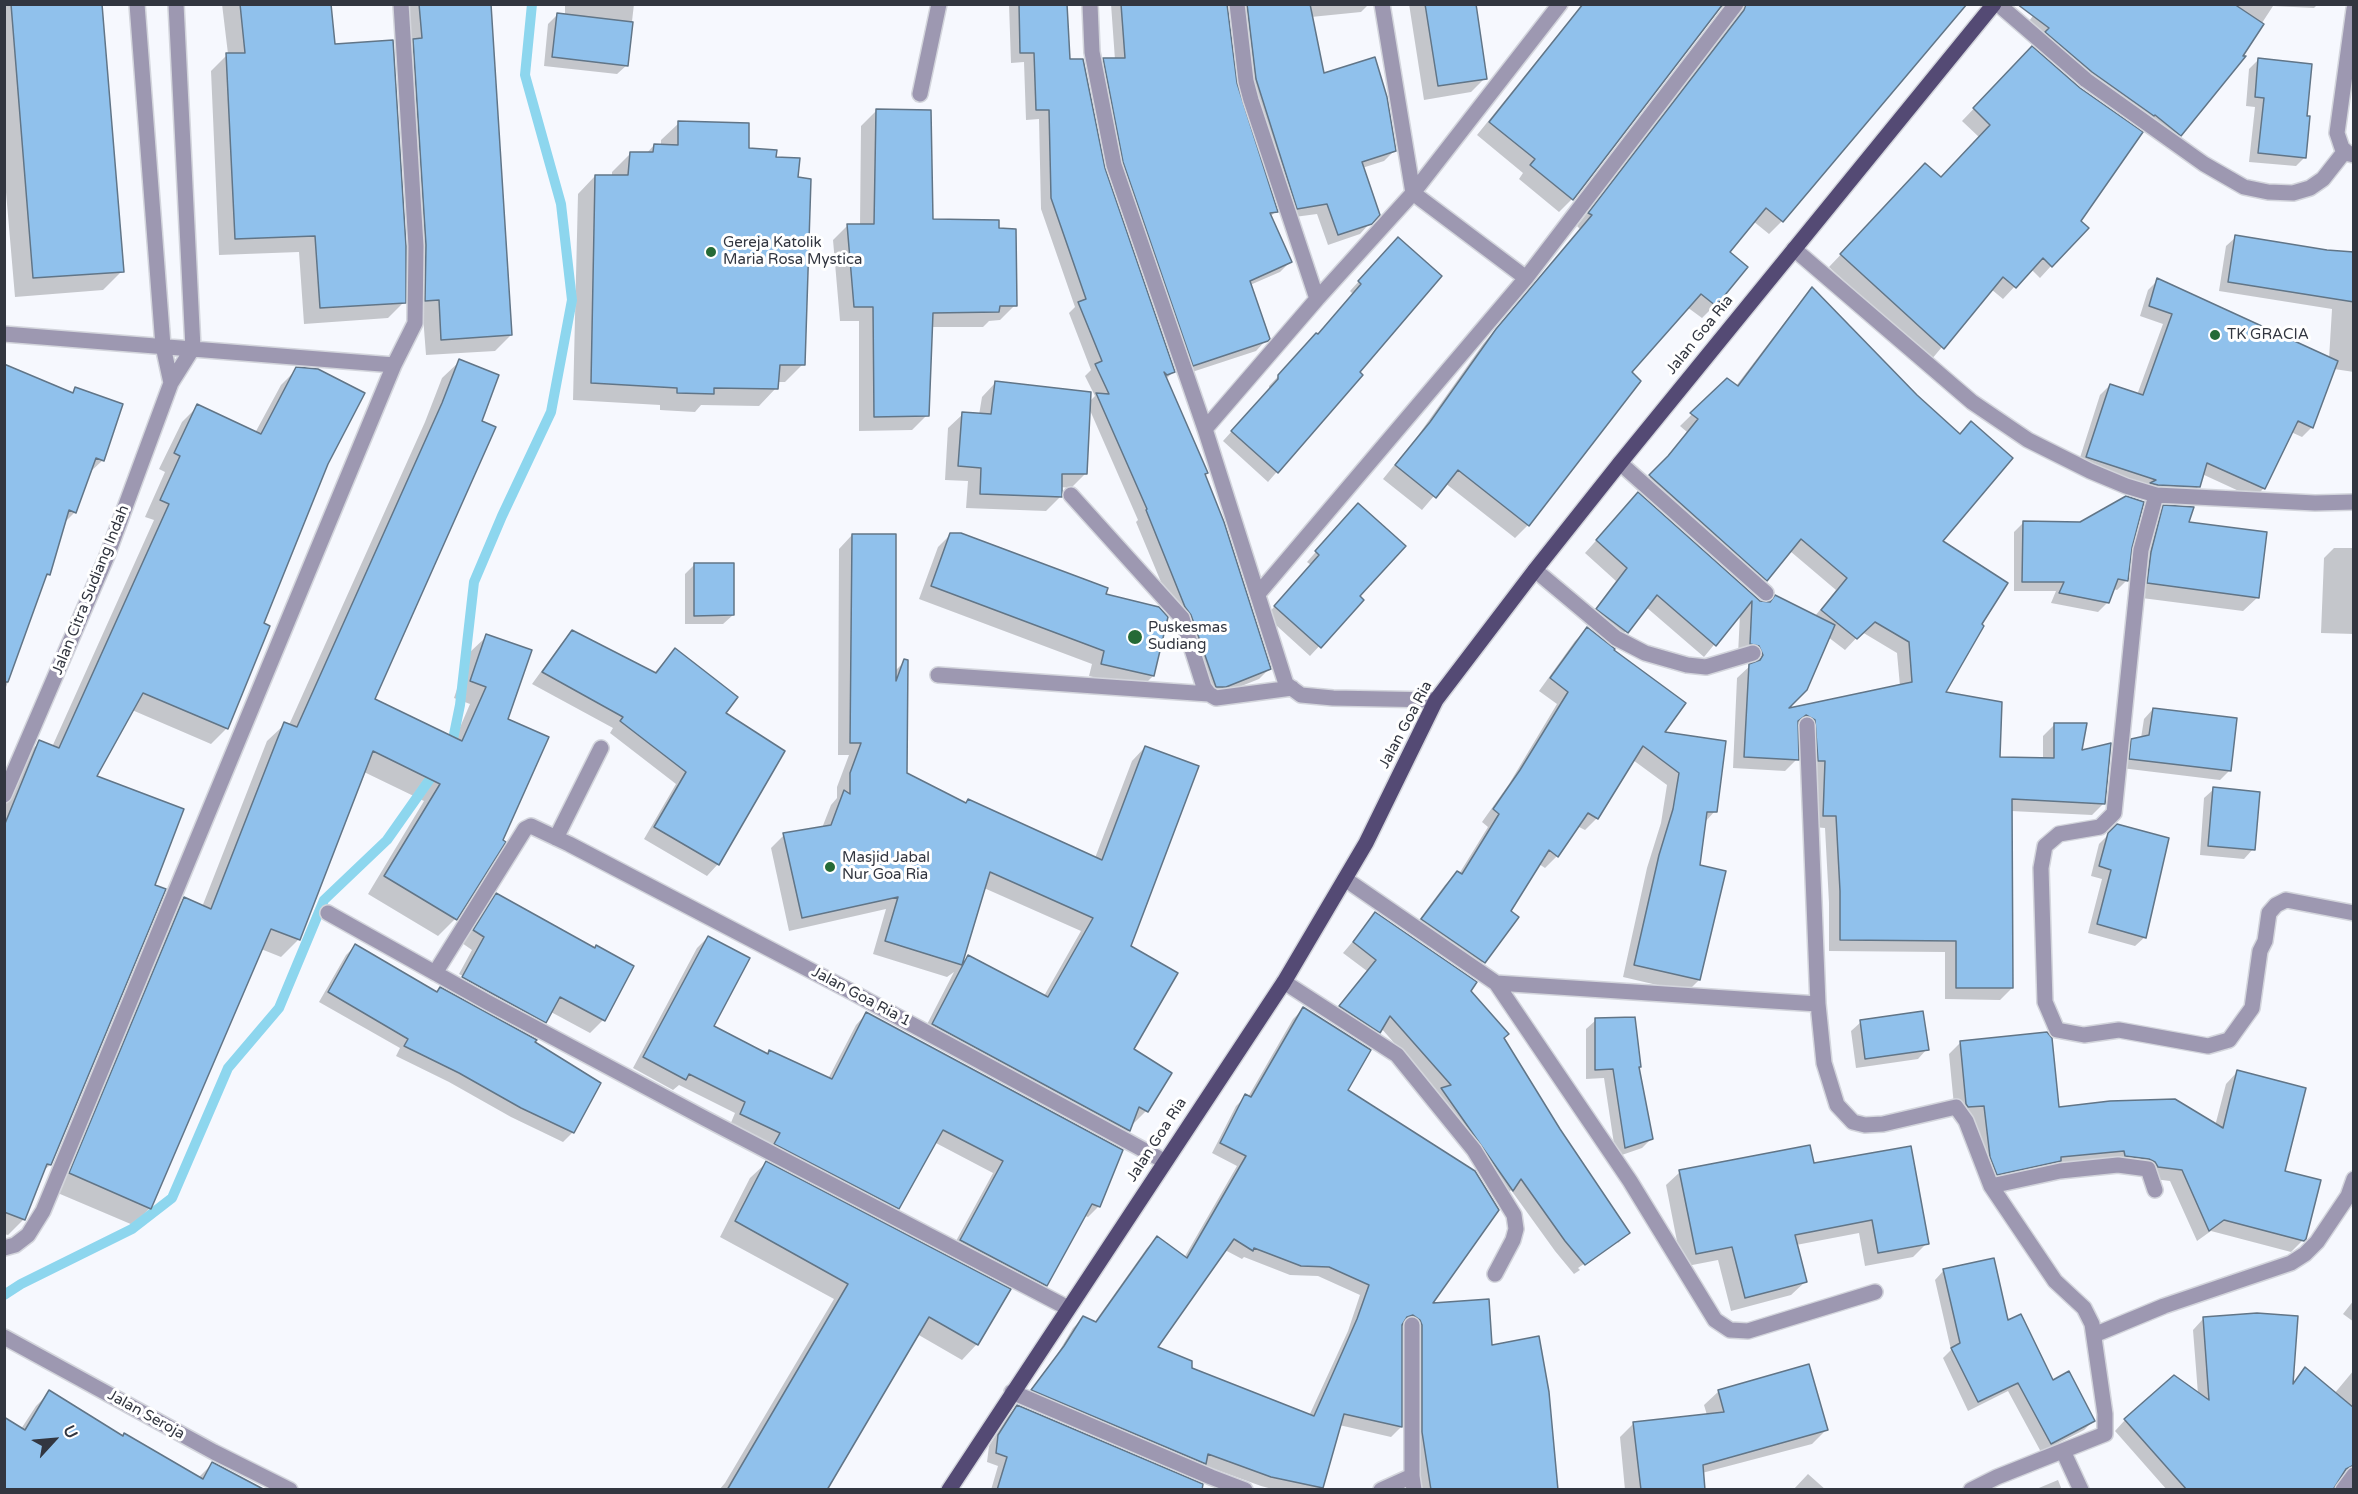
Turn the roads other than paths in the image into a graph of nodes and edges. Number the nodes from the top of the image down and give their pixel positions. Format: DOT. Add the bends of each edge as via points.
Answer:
graph roads {
  1 [pos="137,4"];
  2 [pos="176,4"];
  3 [pos="401,4"];
  4 [pos="939,4"];
  5 [pos="1090,4"];
  6 [pos="1237,4"];
  7 [pos="1382,4"];
  8 [pos="1560,4"];
  9 [pos="1736,4"];
  10 [pos="1996,4"];
  11 [pos="2354,9"];
  12 [pos="920,94"];
  13 [pos="2349,153"];
  14 [pos="1413,193"];
  15 [pos="1794,249"];
  16 [pos="1526,278"];
  17 [pos="1317,299"];
  18 [pos="4,334"];
  19 [pos="163,346"];
  20 [pos="193,348"];
  21 [pos="394,365"];
  22 [pos="171,383"];
  23 [pos="1205,429"];
  24 [pos="1620,462"];
  25 [pos="1071,495"];
  26 [pos="2156,495"];
  27 [pos="2354,502"];
  28 [pos="1535,570"];
  29 [pos="1766,593"];
  30 [pos="1258,594"];
  31 [pos="1753,653"];
  32 [pos="938,675"];
  33 [pos="1292,688"];
  34 [pos="1209,694"];
  35 [pos="1436,700"];
  36 [pos="1807,725"];
  37 [pos="601,747"];
  38 [pos="4,795"];
  39 [pos="556,838"];
  40 [pos="1345,879"];
  41 [pos="328,913"];
  42 [pos="2354,913"];
  43 [pos="435,973"];
  44 [pos="1284,982"];
  45 [pos="1496,982"];
  46 [pos="1818,1004"];
  47 [pos="1164,1161"];
  48 [pos="2354,1179"];
  49 [pos="1991,1186"];
  50 [pos="2155,1190"];
  51 [pos="4,1248"];
  52 [pos="1495,1274"];
  53 [pos="1875,1292"];
  54 [pos="1068,1308"];
  55 [pos="1412,1325"];
  56 [pos="2094,1335"];
  57 [pos="4,1337"];
  58 [pos="1012,1392"];
  59 [pos="2063,1451"];
  60 [pos="2354,1475"];
  61 [pos="1413,1483"];
  62 [pos="290,1490"];
  63 [pos="949,1490"];
  64 [pos="1245,1490"];
  65 [pos="1381,1490"];
  66 [pos="1971,1490"];
  67 [pos="2081,1490"];
  68 [pos="2343,1490"];
  1 -- 19 [label="street"];
  2 -- 20 [label="street"];
  3 -- 21 [label="street" via="416,246 415,323"];
  4 -- 12 [label="street"];
  5 -- 23 [label="street" via="1092,52 1109,148"];
  6 -- 17 [label="street" via="1251,100"];
  7 -- 14 [label="street"];
  8 -- 14 [label="street"];
  9 -- 16 [label="street"];
  10 -- 13 [label="street" via="2086,80 2204,164 2244,187 2293,193 2310,188"];
  10 -- 15 [label="main road, Jalan Goa Ria"];
  11 -- 13 [label="street" via="2337,133 2339,144"];
  14 -- 16 [label="street"];
  14 -- 17 [label="street"];
  15 -- 24 [label="main road, Jalan Goa Ria"];
  15 -- 26 [label="street" via="1972,402 2028,440 2090,471"];
  16 -- 30 [label="street"];
  17 -- 23 [label="street"];
  18 -- 19 [label="street"];
  19 -- 20 [label="street"];
  19 -- 22 [label="street"];
  20 -- 21 [label="street"];
  20 -- 22 [label="street, Jalan Citra Sudiang Indah"];
  21 -- 51 [label="street" via="43,1211 28,1235"];
  22 -- 38 [label="street, Jalan Citra Sudiang Indah" via="107,556"];
  23 -- 30 [label="street"];
  24 -- 28 [label="main road, Jalan Goa Ria"];
  24 -- 29 [label="street"];
  25 -- 34 [label="street" via="1182,618"];
  26 -- 27 [label="street"];
  26 -- 42 [label="street" via="2141,550 2114,813 2100,827 2055,835 2045,846 2041,868 2045,1002 2057,1030 2084,1035 2119,1030 2208,1046 2229,1040 2252,1008 2260,951 2269,913 2276,905 2286,900"];
  28 -- 31 [label="street" via="1616,638 1645,653 1706,667"];
  28 -- 35 [label="main road, Jalan Goa Ria"];
  30 -- 33 [label="street" via="1287,684"];
  32 -- 34 [label="street"];
  33 -- 34 [label="street" via="1216,698"];
  33 -- 35 [label="street" via="1301,694 1333,698"];
  35 -- 40 [label="main road, Jalan Goa Ria"];
  36 -- 46 [label="street"];
  37 -- 39 [label="street"];
  39 -- 43 [label="street, Jalan Goa Ria 1" via="531,826 525,829"];
  39 -- 47 [label="street, Jalan Goa Ria 1"];
  40 -- 44 [label="main road, Jalan Goa Ria"];
  40 -- 45 [label="street"];
  41 -- 43 [label="street"];
  43 -- 54 [label="street"];
  44 -- 47 [label="main road, Jalan Goa Ria"];
  44 -- 52 [label="street" via="1397,1054 1474,1150 1514,1215 1513,1240"];
  45 -- 46 [label="street"];
  45 -- 53 [label="street" via="1630,1181 1715,1320 1730,1330 1748,1332"];
  46 -- 49 [label="street" via="1824,1063 1837,1105 1853,1122 1883,1124 1956,1107 1966,1121"];
  47 -- 54 [label="main road, Jalan Goa Ria"];
  48 -- 56 [label="street" via="2348,1196 2317,1242 2291,1263"];
  49 -- 50 [label="street" via="2060,1171 2118,1165 2148,1169"];
  49 -- 56 [label="street" via="2055,1281 2091,1318"];
  54 -- 58 [label="main road, Jalan Goa Ria"];
  55 -- 61 [label="street"];
  56 -- 59 [label="street" via="2105,1434"];
  57 -- 62 [label="street, Jalan Seroja"];
  58 -- 63 [label="main road, Jalan Goa Ria"];
  58 -- 64 [label="street"];
  59 -- 66 [label="street"];
  59 -- 67 [label="street"];
  60 -- 68 [label="street"];
  61 -- 65 [label="street"];
}
